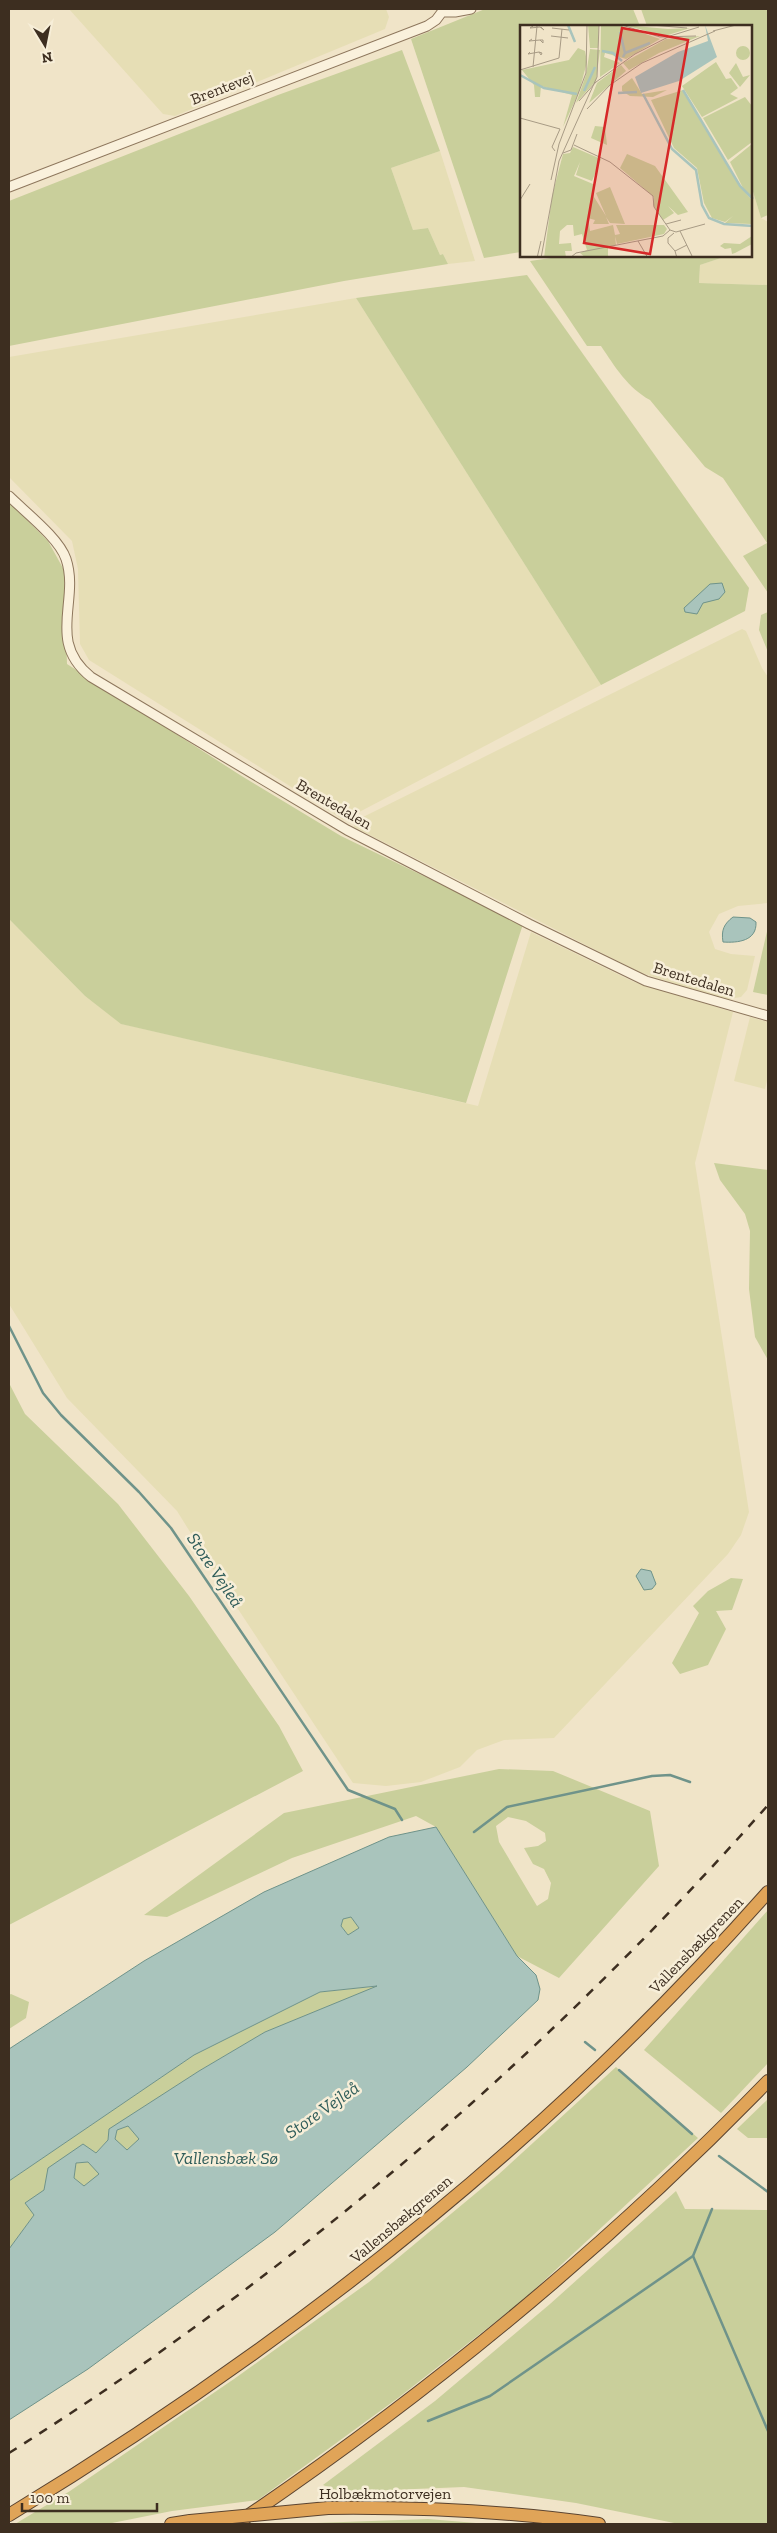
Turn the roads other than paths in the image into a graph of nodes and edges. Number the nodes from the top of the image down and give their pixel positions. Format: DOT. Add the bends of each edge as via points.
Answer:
graph roads {
  1 [pos="471,9"];
  2 [pos="442,10"];
  3 [pos="9,186"];
  4 [pos="9,496"];
  5 [pos="768,1016"];
  6 [pos="768,1892"];
  7 [pos="768,2081"];
  8 [pos="9,2516"];
  9 [pos="171,2524"];
  10 [pos="236,2524"];
  11 [pos="599,2524"];
  1 -- 2 [label="street, Brentevej"];
  2 -- 3 [label="street, Brentevej" via="427,26"];
  4 -- 5 [label="street, Brentedalen" via="57,543 66,558 67,640 77,666 90,677 347,830 529,924 646,981"];
  6 -- 8 [label="highway, Vallensbækgrenen" via="598,2067 482,2174 412,2232 199,2393"];
  7 -- 10 [label="highway" via="651,2196 513,2317 387,2417"];
  9 -- 11 [label="highway, Holbækmotorvejen, bridge" via="328,2508 467,2509"];
}
